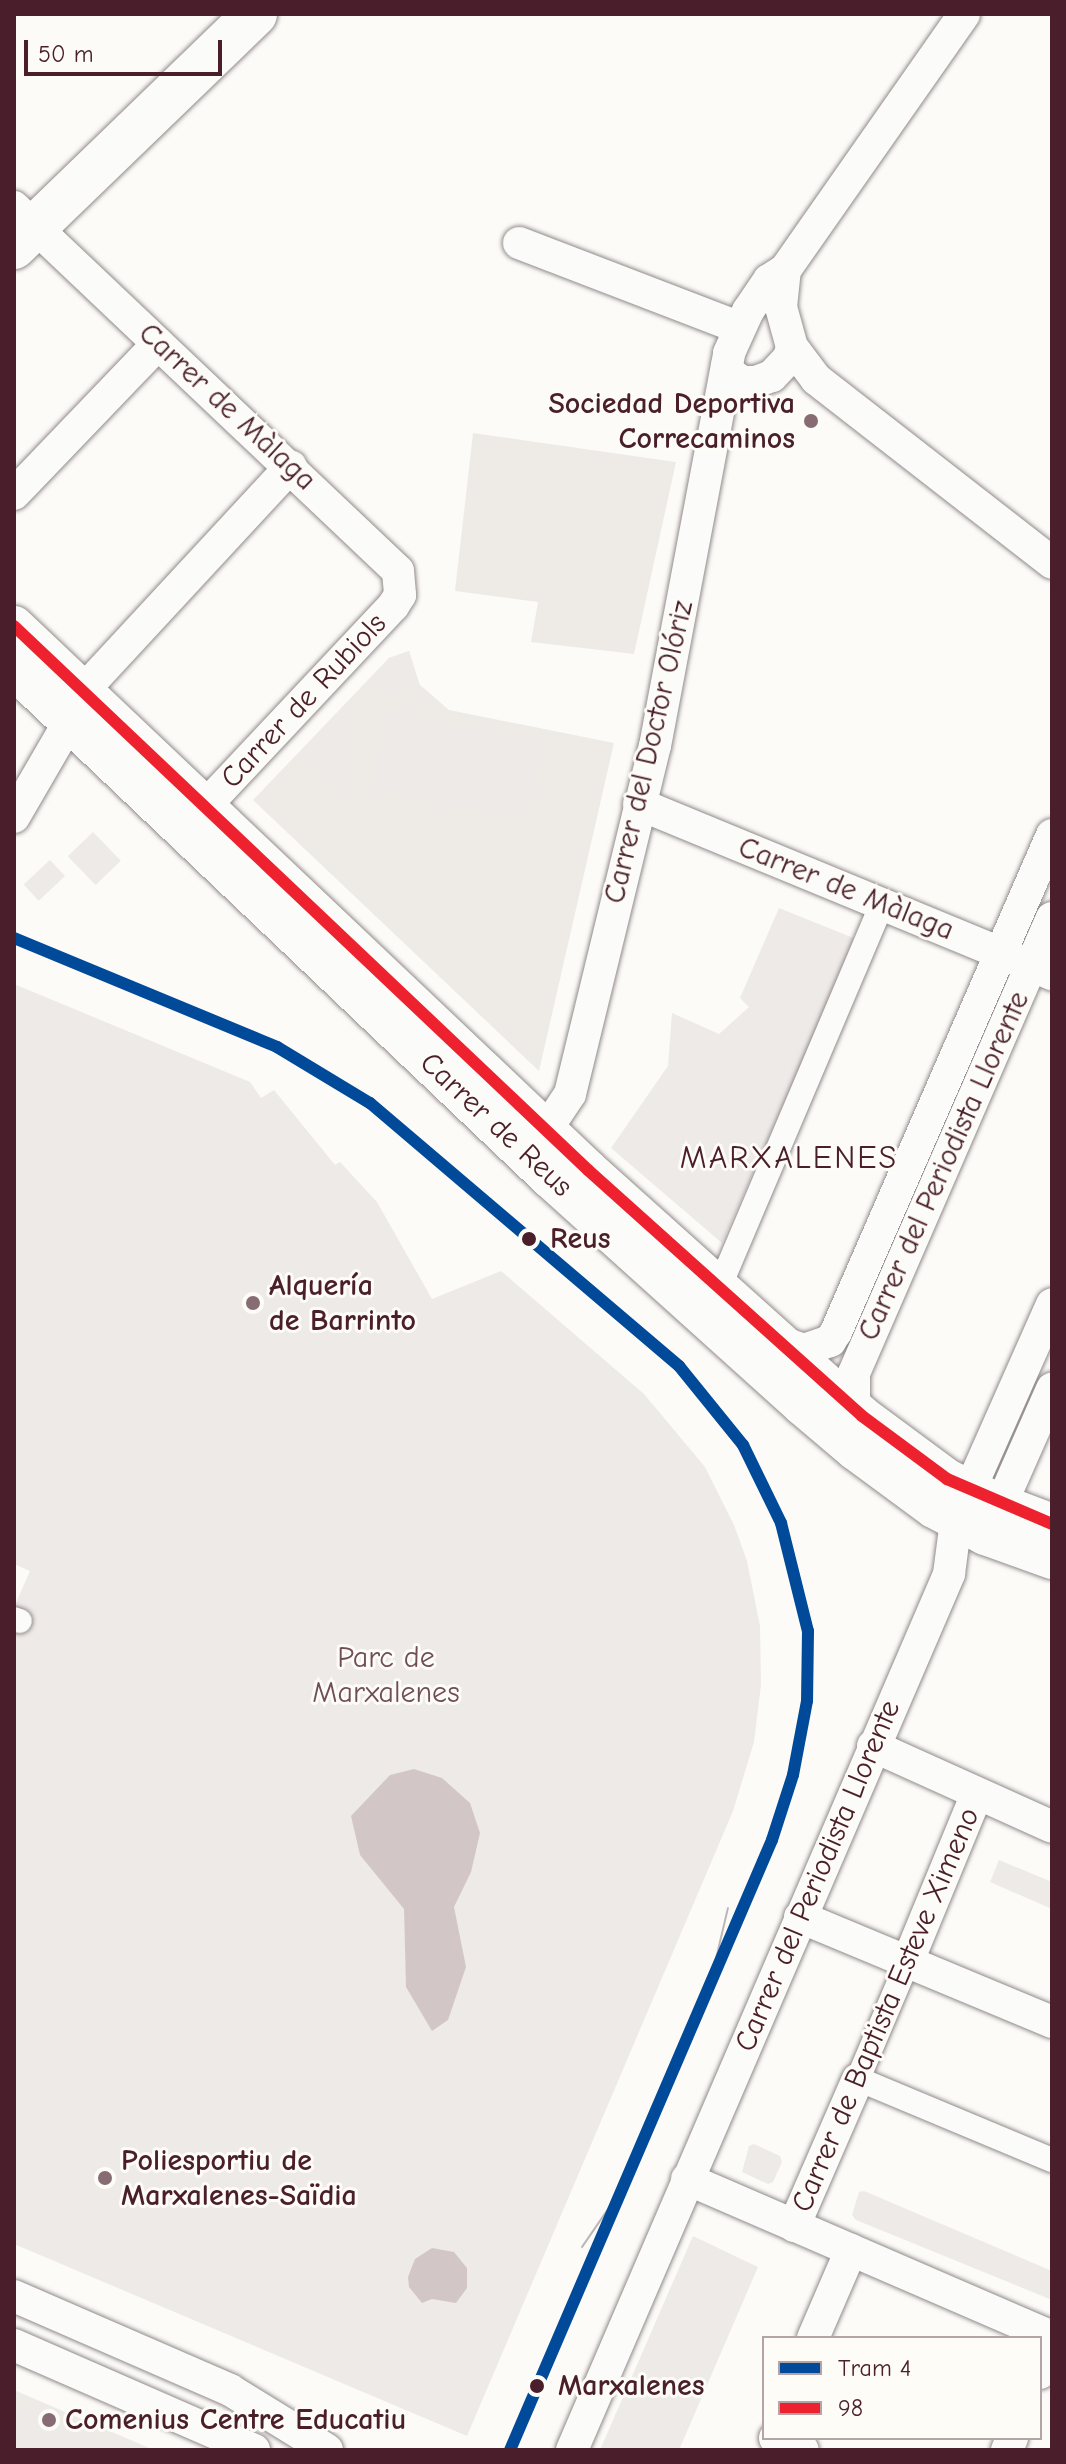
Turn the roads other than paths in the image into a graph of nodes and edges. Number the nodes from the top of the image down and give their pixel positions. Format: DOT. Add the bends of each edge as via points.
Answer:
graph roads {
  1 [pos="255,14"];
  2 [pos="964,14"];
  3 [pos="22,227"];
  4 [pos="519,243"];
  5 [pos="785,270"];
  6 [pos="743,319"];
  7 [pos="789,337"];
  8 [pos="158,344"];
  9 [pos="727,366"];
  10 [pos="291,466"];
  11 [pos="14,494"];
  12 [pos="1052,563"];
  13 [pos="400,595"];
  14 [pos="14,626"];
  15 [pos="14,669"];
  16 [pos="76,706"];
  17 [pos="639,804"];
  18 [pos="205,806"];
  19 [pos="14,817"];
  20 [pos="1052,835"];
  21 [pos="883,902"];
  22 [pos="1052,918"];
  23 [pos="1001,953"];
  24 [pos="1042,970"];
  25 [pos="546,1130"];
  26 [pos="719,1288"];
  27 [pos="1052,1304"];
  28 [pos="778,1341"];
  29 [pos="1052,1389"];
  30 [pos="862,1416"];
  31 [pos="978,1513"];
  32 [pos="1052,1524"];
  33 [pos="1052,1559"];
  34 [pos="873,1746"];
  35 [pos="977,1794"];
  36 [pos="1052,1827"];
  37 [pos="800,1917"];
  38 [pos="908,1961"];
  39 [pos="1052,2022"];
  40 [pos="858,2079"];
  41 [pos="1052,2160"];
  42 [pos="687,2179"];
  43 [pos="794,2226"];
  44 [pos="851,2250"];
  45 [pos="14,2296"];
  46 [pos="814,2336"];
  47 [pos="1052,2337"];
  48 [pos="14,2345"];
  49 [pos="1052,2345"];
  50 [pos="1042,2368"];
  51 [pos="778,2440"];
  52 [pos="254,2450"];
  53 [pos="327,2450"];
  54 [pos="572,2450"];
  55 [pos="803,2450"];
  1 -- 3 [label="main road"];
  2 -- 5 [label="street, Carrer del Doctor Olóriz"];
  3 -- 8 [label="street, Carrer de Màlaga"];
  4 -- 6 [label="street"];
  5 -- 6 [label="street, Carrer del Doctor Olóriz" via="769,280"];
  5 -- 7 [label="street" via="780,293"];
  6 -- 7 [label="street" via="765,311"];
  6 -- 9 [label="street, Carrer del Doctor Olóriz"];
  7 -- 9 [label="street" via="782,369 756,382 742,382"];
  7 -- 12 [label="street" via="816,379"];
  8 -- 10 [label="street, Carrer de Màlaga"];
  8 -- 11 [label="street"];
  9 -- 17 [label="street, Carrer del Doctor Olóriz" via="655,746"];
  10 -- 13 [label="street, Carrer de Màlaga" via="391,561 401,582"];
  10 -- 16 [label="street"];
  13 -- 18 [label="street, Carrer de Rubiols"];
  14 -- 16 [label="street, Carrer de Reus"];
  15 -- 16 [label="street, Carrer de Reus"];
  16 -- 18 [label="street, Carrer de Reus"];
  16 -- 19 [label="street"];
  16 -- 31 [label="street, Carrer de Reus" via="528,1157 699,1313 855,1450"];
  17 -- 21 [label="street, Carrer de Màlaga"];
  17 -- 25 [label="street, Carrer del Doctor Olóriz" via="570,1094"];
  18 -- 25 [label="street, Carrer de Reus"];
  20 -- 23 [label="street, Carrer del Periodista Llorente"];
  21 -- 23 [label="street, Carrer de Màlaga"];
  21 -- 26 [label="street"];
  22 -- 24 [label="street, Carrer del Periodista Llorente"];
  23 -- 24 [label="street, Carrer de Màlaga"];
  23 -- 28 [label="street, Carrer del Periodista Llorente" via="836,1332 830,1341 804,1350"];
  24 -- 30 [label="street, Carrer del Periodista Llorente" via="854,1373 854,1402"];
  25 -- 26 [label="street, Carrer de Reus"];
  26 -- 28 [label="street, Carrer de Reus"];
  27 -- 31 [label="street"];
  28 -- 30 [label="street, Carrer de Reus"];
  29 -- 31 [label="street"];
  30 -- 31 [label="street, Carrer de Reus"];
  31 -- 32 [label="street, Carrer de Reus"];
  31 -- 33 [label="street, Carrer de Reus"];
  31 -- 34 [label="street, Carrer del Periodista Llorente"];
  34 -- 35 [label="street"];
  34 -- 37 [label="street, Carrer del Periodista Llorente"];
  35 -- 36 [label="street"];
  35 -- 38 [label="street, Carrer de Baptista Esteve Ximeno"];
  37 -- 38 [label="street"];
  37 -- 42 [label="street, Carrer del Periodista Llorente"];
  38 -- 39 [label="street"];
  38 -- 40 [label="street, Carrer de Baptista Esteve Ximeno"];
  40 -- 41 [label="street"];
  40 -- 43 [label="street, Carrer de Baptista Esteve Ximeno"];
  42 -- 43 [label="street"];
  42 -- 54 [label="street"];
  43 -- 44 [label="street"];
  44 -- 46 [label="street"];
  44 -- 47 [label="street"];
  45 -- 53 [label="street" via="230,2390"];
  48 -- 52 [label="street"];
  49 -- 50 [label="street"];
  51 -- 55 [label="street"];
}
